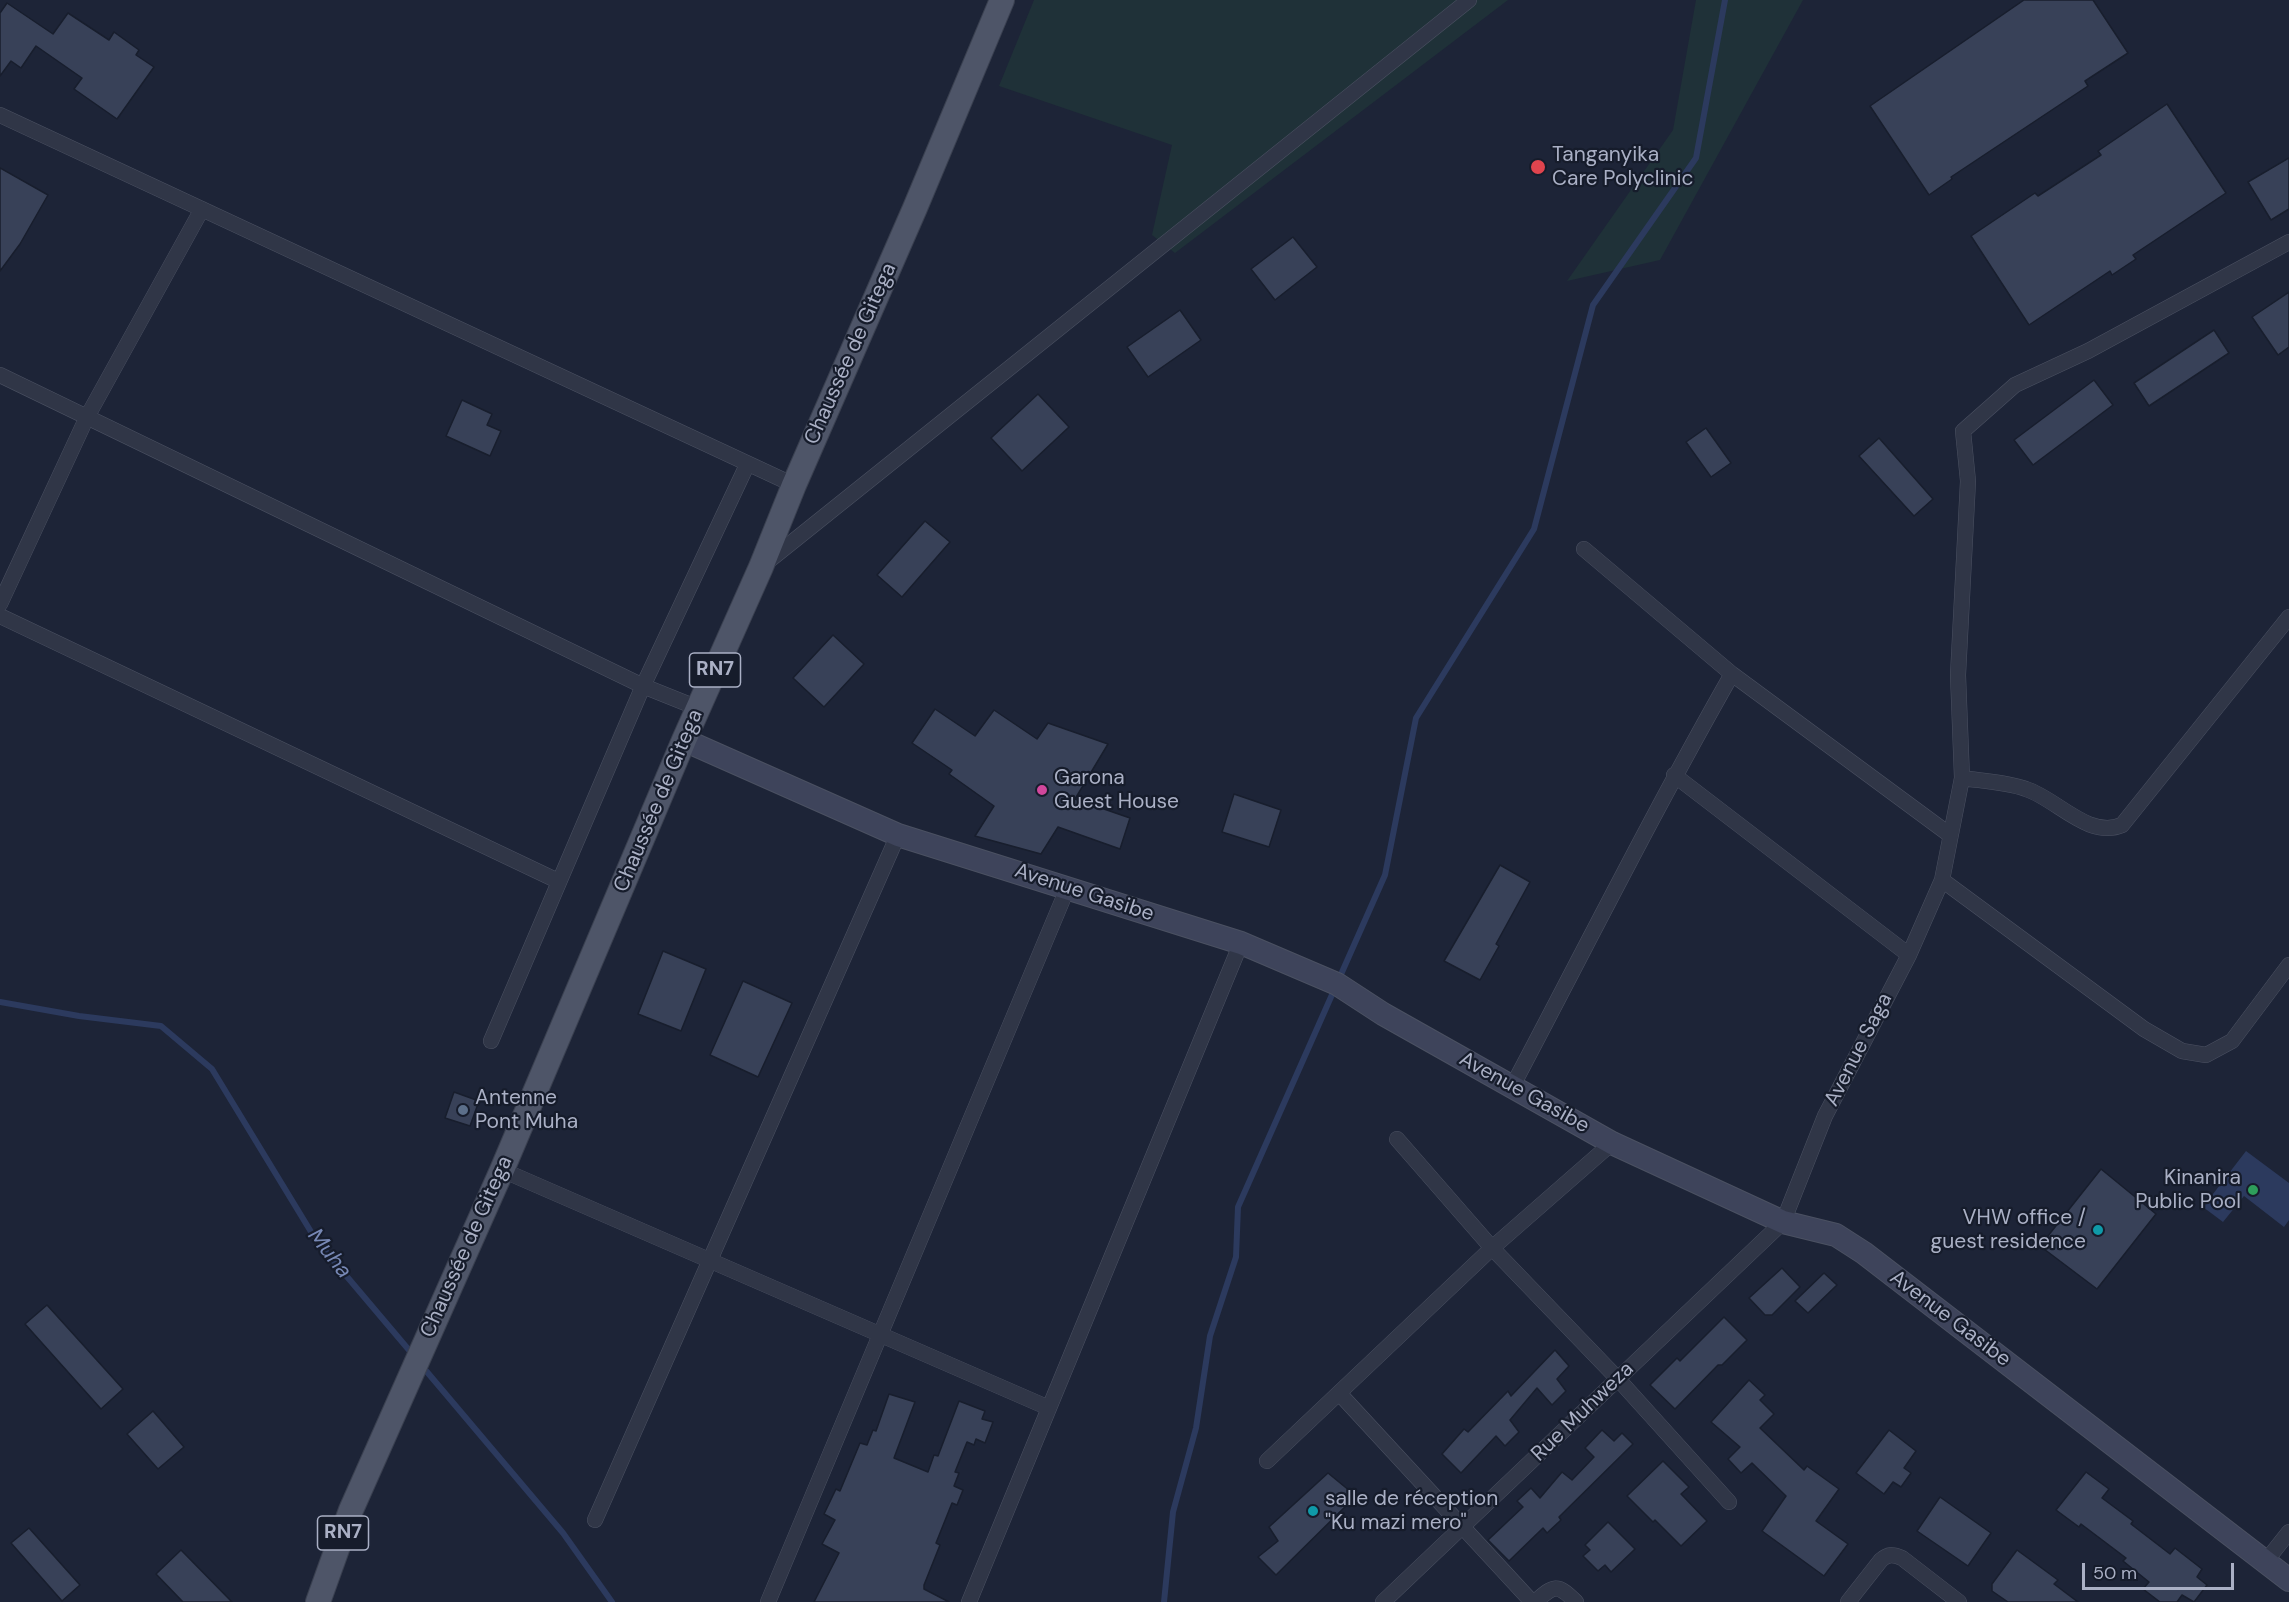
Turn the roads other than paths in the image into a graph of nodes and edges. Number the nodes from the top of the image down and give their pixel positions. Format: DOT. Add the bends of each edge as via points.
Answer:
graph roads {
  1 [pos="1002,0"];
  2 [pos="1469,0"];
  3 [pos="0,115"];
  4 [pos="202,209"];
  5 [pos="2289,242"];
  6 [pos="0,375"];
  7 [pos="87,417"];
  8 [pos="747,465"];
  9 [pos="794,485"];
  10 [pos="1584,549"];
  11 [pos="761,567"];
  12 [pos="0,604"];
  13 [pos="0,616"];
  14 [pos="2289,617"];
  15 [pos="1732,674"];
  16 [pos="643,686"];
  17 [pos="698,708"];
  18 [pos="684,740"];
  19 [pos="1674,775"];
  20 [pos="1962,778"];
  21 [pos="898,835"];
  22 [pos="1950,835"];
  23 [pos="1942,880"];
  24 [pos="558,881"];
  25 [pos="1068,887"];
  26 [pos="1241,943"];
  27 [pos="1909,955"];
  28 [pos="2289,965"];
  29 [pos="491,1041"];
  30 [pos="1512,1088"];
  31 [pos="1396,1139"];
  32 [pos="1612,1143"];
  33 [pos="502,1170"];
  34 [pos="1783,1222"];
  35 [pos="1492,1248"];
  36 [pos="709,1259"];
  37 [pos="882,1335"];
  38 [pos="1618,1379"];
  39 [pos="1339,1393"];
  40 [pos="1049,1408"];
  41 [pos="1268,1461"];
  42 [pos="1729,1502"];
  43 [pos="595,1520"];
  44 [pos="1463,1528"];
  45 [pos="2289,1532"];
  46 [pos="2266,1561"];
  47 [pos="2289,1580"];
  48 [pos="318,1602"];
  49 [pos="768,1602"];
  50 [pos="969,1602"];
  51 [pos="1383,1602"];
  52 [pos="1534,1602"];
  53 [pos="1576,1602"];
  54 [pos="1848,1602"];
  55 [pos="1959,1602"];
  1 -- 9 [label="main road, Chaussée de Gitega / RN7"];
  2 -- 11 [label="street"];
  3 -- 4 [label="street"];
  4 -- 7 [label="street"];
  4 -- 8 [label="street"];
  5 -- 20 [label="street, Avenue Saga" via="2088,351 2015,385 1963,431 1968,481 1958,675"];
  6 -- 7 [label="street"];
  7 -- 12 [label="street"];
  7 -- 16 [label="street"];
  8 -- 9 [label="street"];
  8 -- 16 [label="street"];
  9 -- 11 [label="main road, Chaussée de Gitega / RN7"];
  10 -- 15 [label="street"];
  11 -- 17 [label="main road, Chaussée de Gitega / RN7"];
  13 -- 24 [label="street"];
  14 -- 20 [label="street" via="2121,825 2103,829 2025,788"];
  15 -- 19 [label="street"];
  15 -- 22 [label="street"];
  16 -- 17 [label="street"];
  16 -- 24 [label="street"];
  17 -- 18 [label="main road, Chaussée de Gitega / RN7"];
  18 -- 21 [label="street, Avenue Gasibe"];
  18 -- 33 [label="main road, Chaussée de Gitega / RN7"];
  19 -- 27 [label="street"];
  19 -- 30 [label="street"];
  20 -- 22 [label="street, Avenue Saga"];
  21 -- 25 [label="street, Avenue Gasibe"];
  21 -- 36 [label="street"];
  22 -- 23 [label="street, Avenue Saga"];
  23 -- 27 [label="street, Avenue Saga"];
  23 -- 28 [label="street" via="2144,1029 2182,1051 2206,1055 2232,1041"];
  24 -- 29 [label="street"];
  25 -- 26 [label="street, Avenue Gasibe"];
  25 -- 37 [label="street"];
  26 -- 30 [label="street, Avenue Gasibe" via="1337,984"];
  26 -- 40 [label="street"];
  27 -- 34 [label="street, Avenue Saga" via="1825,1116"];
  30 -- 32 [label="street, Avenue Gasibe"];
  31 -- 35 [label="street"];
  32 -- 34 [label="street, Avenue Gasibe"];
  32 -- 35 [label="street"];
  33 -- 36 [label="street"];
  33 -- 48 [label="main road, Chaussée de Gitega / RN7" via="351,1510"];
  34 -- 38 [label="street, Rue Muhweza"];
  34 -- 46 [label="street, Avenue Gasibe" via="1836,1235 1864,1253"];
  35 -- 38 [label="street"];
  35 -- 39 [label="street"];
  36 -- 37 [label="street"];
  36 -- 43 [label="street"];
  37 -- 40 [label="street"];
  37 -- 49 [label="street"];
  38 -- 42 [label="street"];
  38 -- 44 [label="street, Rue Muhweza"];
  39 -- 41 [label="street"];
  39 -- 44 [label="street"];
  40 -- 50 [label="street"];
  44 -- 51 [label="street, Rue Muhweza"];
  44 -- 52 [label="street"];
  45 -- 46 [label="street"];
  46 -- 47 [label="street, Avenue Gasibe"];
  52 -- 53 [label="street" via="1554,1588 1566,1592"];
  54 -- 55 [label="street" via="1881,1560 1894,1555"];
}
